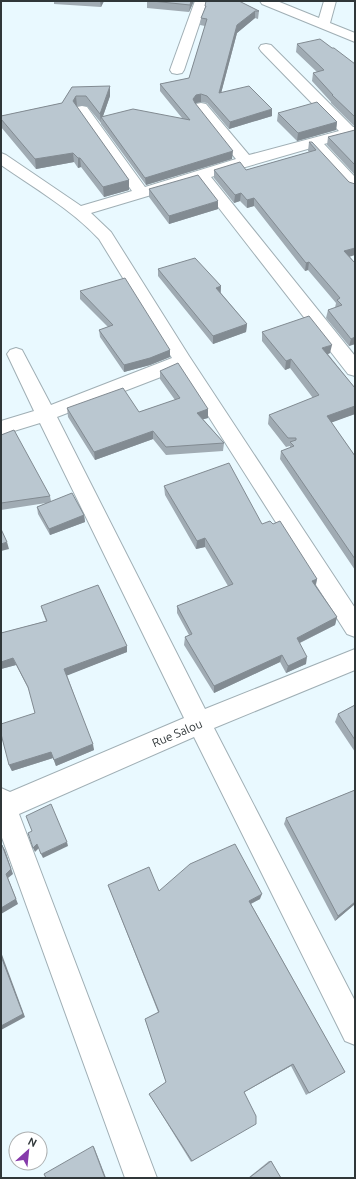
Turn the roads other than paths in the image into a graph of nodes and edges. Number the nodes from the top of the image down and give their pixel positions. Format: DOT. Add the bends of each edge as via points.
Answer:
graph roads {
  1 [pos="201,1"];
  2 [pos="266,1"];
  3 [pos="330,1"];
  4 [pos="323,25"];
  5 [pos="355,38"];
  6 [pos="266,48"];
  7 [pos="178,70"];
  8 [pos="201,107"];
  9 [pos="82,110"];
  10 [pos="353,132"];
  11 [pos="315,143"];
  12 [pos="1,158"];
  13 [pos="246,160"];
  14 [pos="201,175"];
  15 [pos="355,186"];
  16 [pos="141,192"];
  17 [pos="79,212"];
  18 [pos="16,354"];
  19 [pos="183,361"];
  20 [pos="355,369"];
  21 [pos="46,414"];
  22 [pos="1,428"];
  23 [pos="355,627"];
  24 [pos="355,659"];
  25 [pos="199,723"];
  26 [pos="2,806"];
  27 [pos="355,1031"];
  28 [pos="141,1178"];
  1 -- 7 [label="street"];
  2 -- 4 [label="street"];
  3 -- 4 [label="street"];
  4 -- 5 [label="street"];
  6 -- 10 [label="street"];
  8 -- 13 [label="street"];
  9 -- 16 [label="street"];
  10 -- 11 [label="street"];
  11 -- 13 [label="street"];
  11 -- 15 [label="street"];
  12 -- 17 [label="street"];
  13 -- 14 [label="street"];
  14 -- 16 [label="street"];
  14 -- 20 [label="street"];
  16 -- 17 [label="street"];
  17 -- 19 [label="street" via="93,222 105,236"];
  18 -- 21 [label="street"];
  19 -- 21 [label="street"];
  19 -- 23 [label="street"];
  21 -- 22 [label="street"];
  21 -- 25 [label="street"];
  24 -- 25 [label="street, Rue Salou"];
  25 -- 26 [label="street, Rue Salou"];
  25 -- 27 [label="street"];
  26 -- 28 [label="street"];
}
